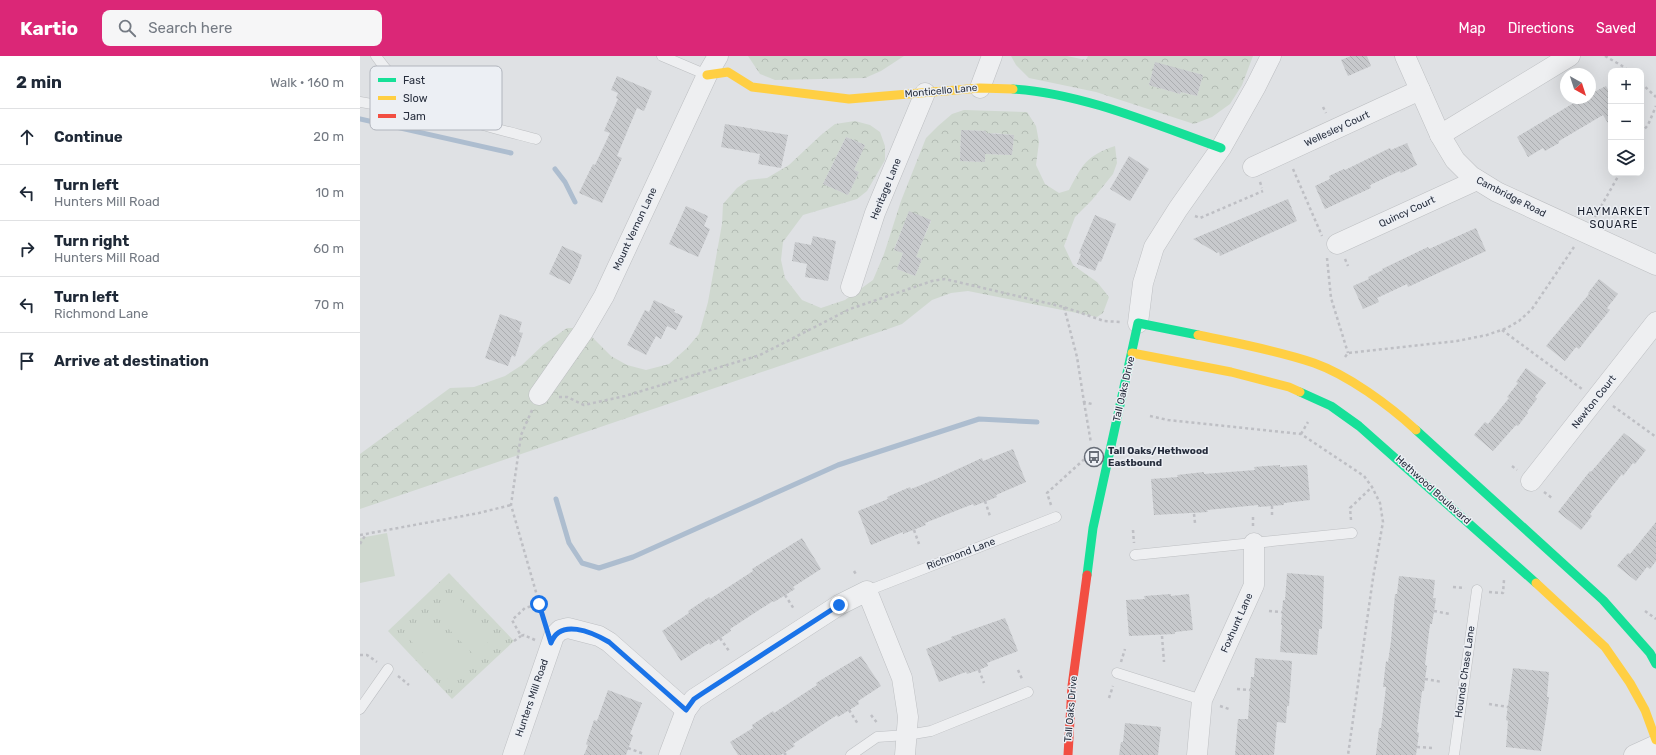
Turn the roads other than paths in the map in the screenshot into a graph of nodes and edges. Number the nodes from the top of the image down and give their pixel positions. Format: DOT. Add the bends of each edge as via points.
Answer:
graph roads {
  1 [pos="376,56"];
  2 [pos="662,56"];
  3 [pos="718,56"];
  4 [pos="992,56"];
  5 [pos="1271,56"];
  6 [pos="1405,56"];
  7 [pos="1570,56"];
  8 [pos="385,66"];
  9 [pos="707,75"];
  10 [pos="980,88"];
  11 [pos="1420,90"];
  12 [pos="925,93"];
  13 [pos="360,102"];
  14 [pos="370,104"];
  15 [pos="502,130"];
  16 [pos="1440,136"];
  17 [pos="536,139"];
  18 [pos="1221,148"];
  19 [pos="1253,167"];
  20 [pos="1477,180"];
  21 [pos="1329,247"];
  22 [pos="1656,265"];
  23 [pos="851,287"];
  24 [pos="1656,322"];
  25 [pos="1138,323"];
  26 [pos="1132,353"];
  27 [pos="539,395"];
  28 [pos="1531,481"];
  29 [pos="1056,517"];
  30 [pos="1352,533"];
  31 [pos="1254,543"];
  32 [pos="1135,555"];
  33 [pos="1477,590"];
  34 [pos="867,591"];
  35 [pos="1656,664"];
  36 [pos="388,670"];
  37 [pos="1117,673"];
  38 [pos="1028,692"];
  39 [pos="1202,700"];
  40 [pos="360,709"];
  41 [pos="686,710"];
  42 [pos="907,735"];
  43 [pos="1656,740"];
  44 [pos="1656,746"];
  45 [pos="512,755"];
  46 [pos="669,755"];
  47 [pos="851,755"];
  48 [pos="905,755"];
  49 [pos="1068,755"];
  50 [pos="1196,755"];
  51 [pos="1454,755"];
  52 [pos="1634,755"];
  1 -- 8 [label="lane"];
  2 -- 9 [label="lane"];
  3 -- 9 [label="street, Mount Vernon Lane"];
  4 -- 10 [label="street"];
  5 -- 18 [label="street, Tall Oaks Drive"];
  6 -- 11 [label="street, Cambridge Road"];
  7 -- 16 [label="street"];
  9 -- 12 [label="street, Monticello Lane" via="728,72 752,87 849,99"];
  9 -- 27 [label="street, Mount Vernon Lane" via="604,296 583,332"];
  10 -- 12 [label="street, Monticello Lane"];
  10 -- 18 [label="street, Monticello Lane" via="1015,89 1071,98"];
  11 -- 16 [label="street, Cambridge Road"];
  11 -- 19 [label="street, Wellesley Court"];
  12 -- 23 [label="street, Heritage Lane" via="876,213"];
  13 -- 14 [label="lane"];
  15 -- 17 [label="lane"];
  16 -- 20 [label="street, Cambridge Road" via="1458,163"];
  18 -- 25 [label="street, Tall Oaks Drive" via="1154,247 1143,283"];
  20 -- 21 [label="street, Quincy Court"];
  20 -- 22 [label="street, Cambridge Road" via="1497,192"];
  24 -- 28 [label="street, Newton Court"];
  25 -- 26 [label="street, Tall Oaks Drive"];
  25 -- 35 [label="street" via="1262,348 1315,363 1349,380 1398,414 1603,600 1650,653"];
  26 -- 43 [label="street, Hethwood Boulevard" via="1231,372 1289,387 1331,406 1359,426 1605,647 1645,710"];
  26 -- 49 [label="street, Tall Oaks Drive" via="1093,528 1072,686"];
  29 -- 34 [label="lane, Richmond Lane"];
  30 -- 31 [label="lane"];
  31 -- 32 [label="lane"];
  31 -- 39 [label="street, Foxhunt Lane" via="1254,584"];
  33 -- 51 [label="lane, Hounds Chase Lane"];
  34 -- 41 [label="street, Richmond Lane" via="839,605 703,693 694,699"];
  34 -- 42 [label="street" via="902,678 907,712"];
  36 -- 40 [label="lane"];
  37 -- 39 [label="lane"];
  38 -- 42 [label="lane" via="931,731"];
  39 -- 50 [label="street, Foxhunt Lane"];
  41 -- 45 [label="street, Hunters Mill Road" via="609,642 599,636 568,628 560,630 551,643"];
  41 -- 46 [label="street, Richmond Lane"];
  42 -- 47 [label="lane" via="877,737"];
  42 -- 48 [label="street"];
  44 -- 52 [label="street"];
}
